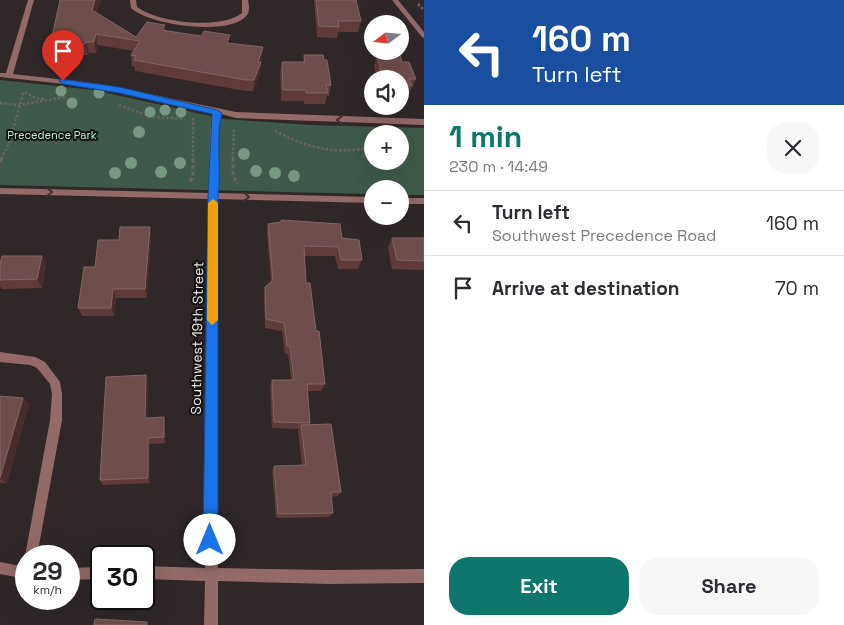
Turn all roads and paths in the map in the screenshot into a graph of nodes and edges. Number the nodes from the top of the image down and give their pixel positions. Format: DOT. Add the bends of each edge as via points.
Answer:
graph roads {
  1 [pos="31,0"];
  2 [pos="133,0"];
  3 [pos="245,0"];
  4 [pos="395,0"];
  5 [pos="424,36"];
  6 [pos="0,75"];
  7 [pos="9,75"];
  8 [pos="29,78"];
  9 [pos="24,90"];
  10 [pos="66,96"];
  11 [pos="50,99"];
  12 [pos="114,102"];
  13 [pos="0,103"];
  14 [pos="19,105"];
  15 [pos="199,108"];
  16 [pos="236,116"];
  17 [pos="216,118"];
  18 [pos="193,119"];
  19 [pos="424,122"];
  20 [pos="234,126"];
  21 [pos="272,131"];
  22 [pos="364,148"];
  23 [pos="0,162"];
  24 [pos="0,191"];
  25 [pos="188,196"];
  26 [pos="213,197"];
  27 [pos="239,197"];
  28 [pos="364,200"];
  29 [pos="409,201"];
  30 [pos="424,201"];
  31 [pos="0,358"];
  32 [pos="33,545"];
  33 [pos="0,568"];
  34 [pos="15,571"];
  35 [pos="155,573"];
  36 [pos="211,574"];
  37 [pos="424,576"];
  38 [pos="211,625"];
  1 -- 7 [label="street"];
  2 -- 3 [label="street" via="134,8 143,16 211,25 225,24 242,17"];
  4 -- 5 [label="street"];
  6 -- 7 [label="street"];
  7 -- 8 [label="street"];
  8 -- 9 [label="path"];
  8 -- 15 [label="street" via="101,86"];
  9 -- 11 [label="path" via="35,98"];
  9 -- 14 [label="path"];
  10 -- 11 [label="path"];
  11 -- 14 [label="path"];
  12 -- 18 [label="path" via="150,118"];
  13 -- 14 [label="path"];
  14 -- 23 [label="path"];
  15 -- 17 [label="street"];
  15 -- 18 [label="path"];
  16 -- 17 [label="street"];
  19 -- 16 [label="street, one-way"];
  16 -- 20 [label="path"];
  17 -- 18 [label="path"];
  17 -- 20 [label="path"];
  17 -- 26 [label="street, Southwest 19th Street"];
  18 -- 25 [label="path" via="193,177 187,188"];
  20 -- 27 [label="path" via="233,175"];
  21 -- 22 [label="path" via="300,144 322,149"];
  24 -- 25 [label="street, one-way"];
  25 -- 26 [label="street"];
  26 -- 27 [label="street"];
  26 -- 36 [label="street, Southwest 19th Street"];
  27 -- 28 [label="street, one-way"];
  29 -- 30 [label="street"];
  31 -- 32 [label="street" via="31,360 42,365 55,382 56,420"];
  33 -- 34 [label="street"];
  35 -- 36 [label="street"];
  36 -- 37 [label="street" via="328,578"];
  36 -- 38 [label="street, Southwest 19th Street"];
}
